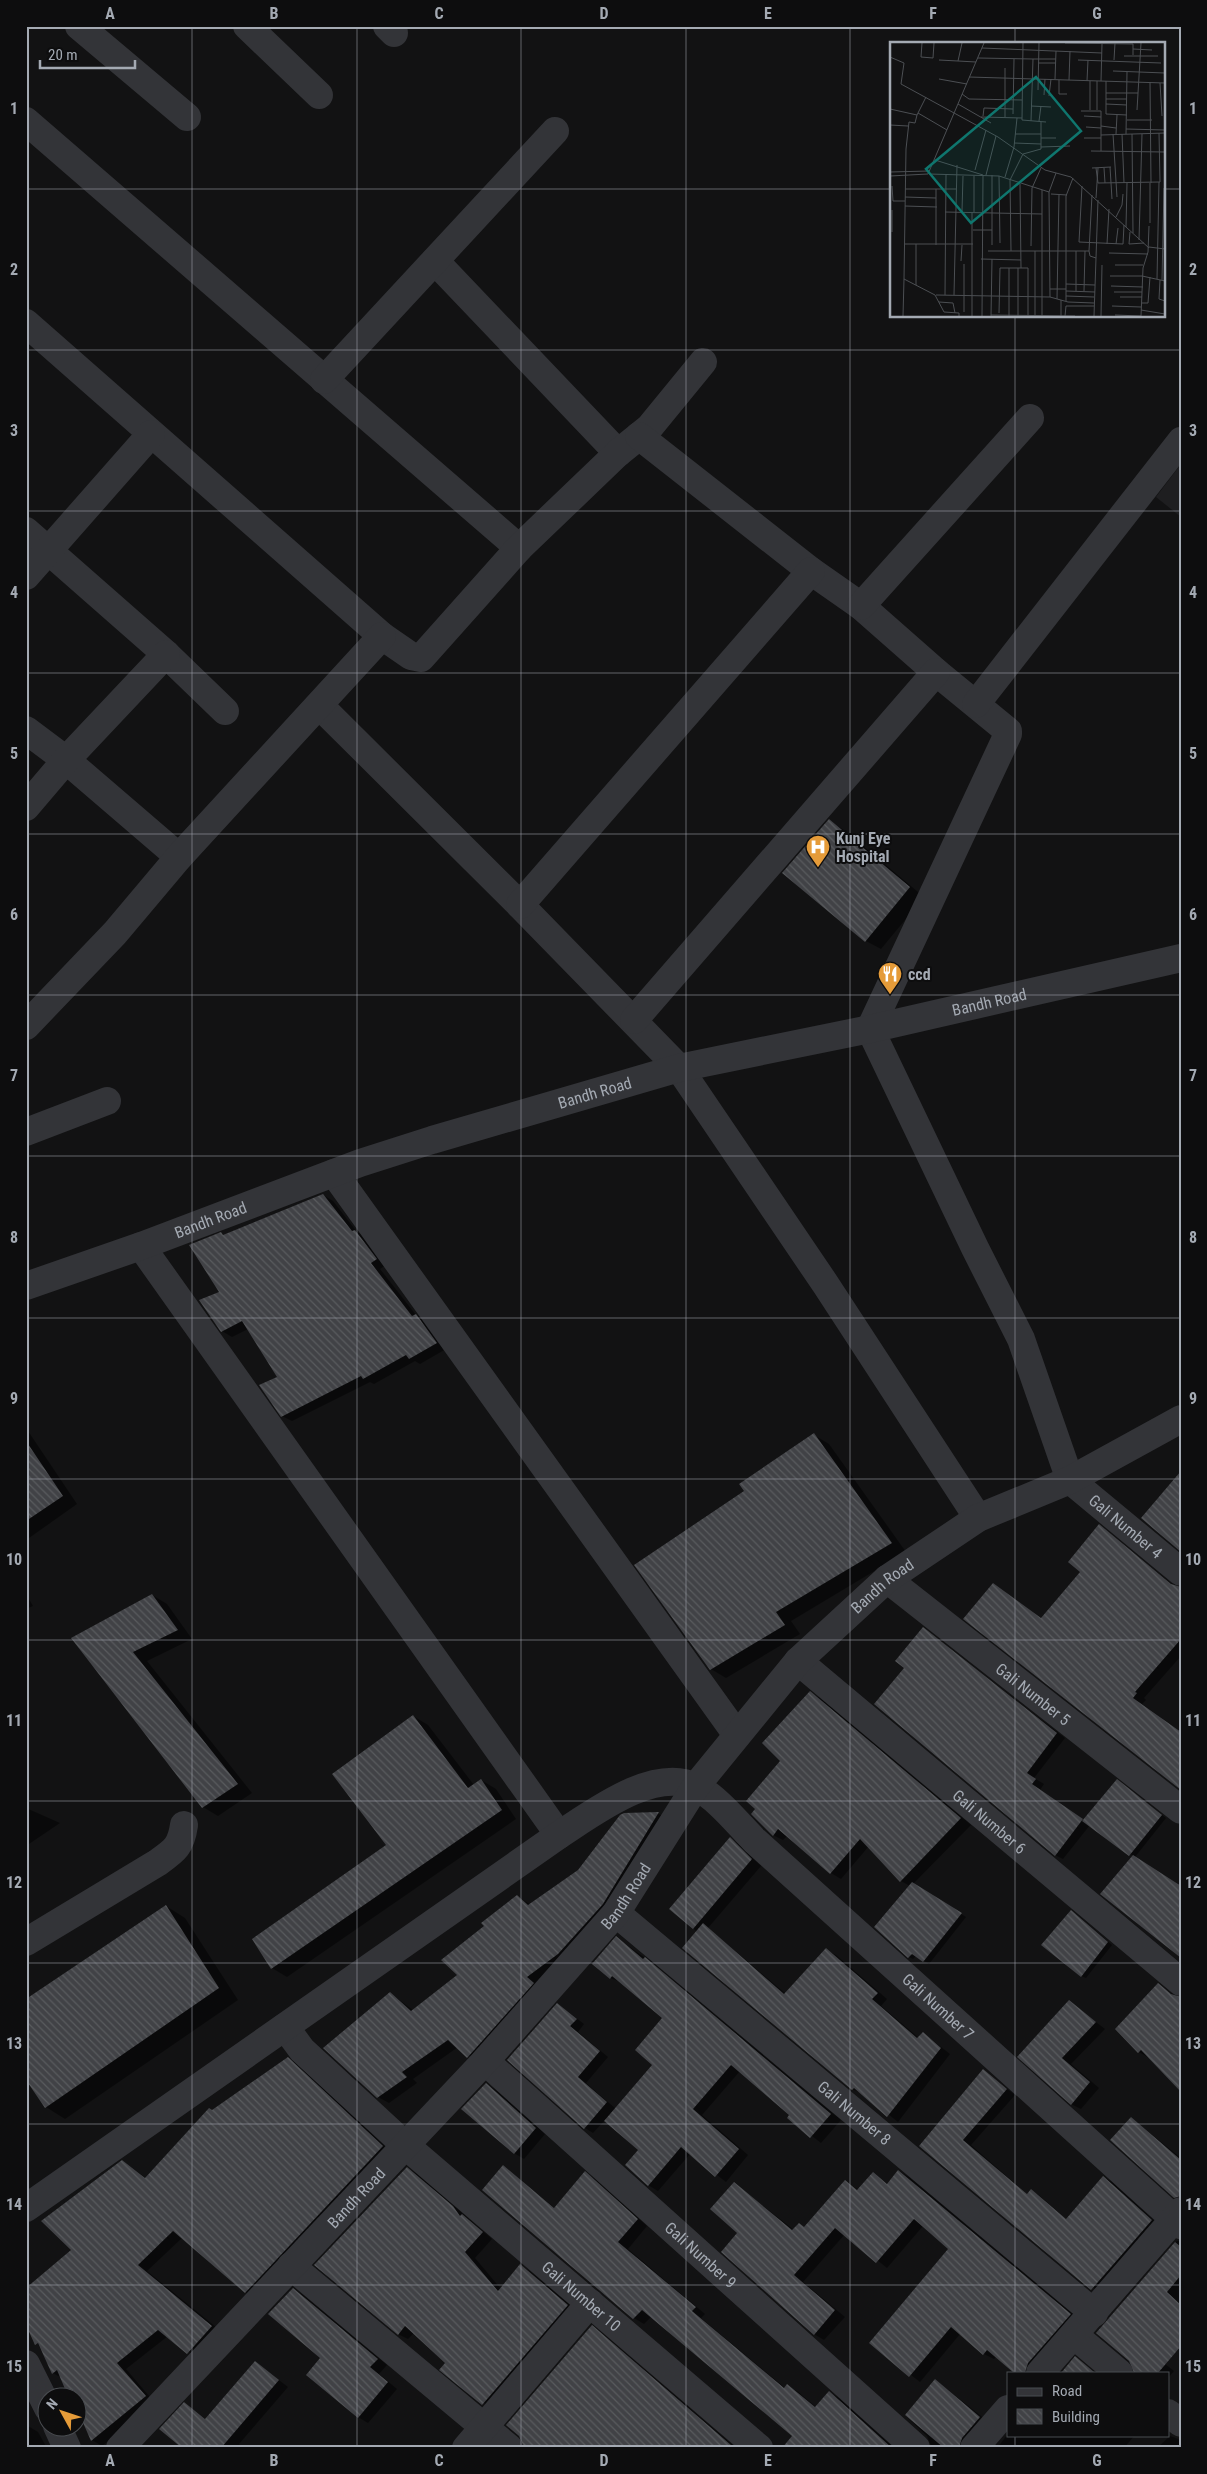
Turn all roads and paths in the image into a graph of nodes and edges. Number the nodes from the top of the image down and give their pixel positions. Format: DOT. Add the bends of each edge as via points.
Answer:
graph roads {
  1 [pos="79,26"];
  2 [pos="247,26"];
  3 [pos="319,95"];
  4 [pos="187,117"];
  5 [pos="26,121"];
  6 [pos="555,131"];
  7 [pos="435,261"];
  8 [pos="26,323"];
  9 [pos="703,362"];
  10 [pos="324,380"];
  11 [pos="1030,418"];
  12 [pos="151,434"];
  13 [pos="639,436"];
  14 [pos="1181,441"];
  15 [pos="618,453"];
  16 [pos="26,531"];
  17 [pos="519,548"];
  18 [pos="48,550"];
  19 [pos="812,571"];
  20 [pos="26,576"];
  21 [pos="861,606"];
  22 [pos="382,636"];
  23 [pos="166,654"];
  24 [pos="936,672"];
  25 [pos="976,704"];
  26 [pos="320,706"];
  27 [pos="226,711"];
  28 [pos="26,730"];
  29 [pos="66,760"];
  30 [pos="26,807"];
  31 [pos="179,857"];
  32 [pos="520,905"];
  33 [pos="1181,958"];
  34 [pos="634,1020"];
  35 [pos="26,1026"];
  36 [pos="870,1029"];
  37 [pos="679,1068"];
  38 [pos="107,1101"];
  39 [pos="26,1132"];
  40 [pos="334,1173"];
  41 [pos="141,1246"];
  42 [pos="26,1286"];
  43 [pos="1181,1419"];
  44 [pos="1070,1480"];
  45 [pos="978,1518"];
  46 [pos="1181,1572"];
  47 [pos="887,1579"];
  48 [pos="798,1661"];
  49 [pos="737,1736"];
  50 [pos="696,1786"];
  51 [pos="1181,1810"];
  52 [pos="184,1825"];
  53 [pos="560,1835"];
  54 [pos="616,1913"];
  55 [pos="26,1942"];
  56 [pos="1181,1982"];
  57 [pos="285,2027"];
  58 [pos="485,2061"];
  59 [pos="405,2144"];
  60 [pos="26,2208"];
  61 [pos="1178,2218"];
  62 [pos="291,2266"];
  63 [pos="590,2302"];
  64 [pos="1094,2313"];
  65 [pos="1074,2335"];
  66 [pos="26,2364"];
  67 [pos="1041,2372"];
  68 [pos="1118,2372"];
  69 [pos="38,2388"];
  70 [pos="1007,2410"];
  71 [pos="1170,2415"];
  72 [pos="1181,2423"];
  73 [pos="485,2426"];
  74 [pos="62,2436"];
  75 [pos="67,2448"];
  76 [pos="120,2448"];
  77 [pos="466,2448"];
  78 [pos="509,2448"];
  79 [pos="760,2448"];
  80 [pos="916,2448"];
  81 [pos="974,2448"];
  1 -- 4 [label="street"];
  2 -- 3 [label="street"];
  5 -- 10 [label="street"];
  6 -- 7 [label="street"];
  7 -- 10 [label="street"];
  7 -- 15 [label="street"];
  8 -- 12 [label="street"];
  9 -- 13 [label="street"];
  10 -- 17 [label="street"];
  11 -- 21 [label="street"];
  12 -- 18 [label="street"];
  12 -- 22 [label="street"];
  13 -- 15 [label="street"];
  13 -- 19 [label="street"];
  14 -- 25 [label="street"];
  15 -- 17 [label="street"];
  16 -- 18 [label="street"];
  17 -- 22 [label="street" via="425,656 411,656"];
  18 -- 20 [label="street"];
  18 -- 23 [label="street"];
  19 -- 21 [label="street"];
  19 -- 32 [label="street"];
  21 -- 24 [label="street"];
  22 -- 26 [label="street"];
  23 -- 27 [label="street"];
  23 -- 29 [label="street"];
  24 -- 25 [label="street"];
  24 -- 34 [label="street"];
  25 -- 36 [label="street" via="1006,728 1008,734"];
  26 -- 31 [label="street"];
  26 -- 32 [label="street"];
  28 -- 29 [label="street"];
  29 -- 30 [label="street"];
  29 -- 31 [label="street"];
  31 -- 35 [label="street" via="115,933"];
  32 -- 34 [label="street"];
  33 -- 36 [label="street, Bandh Road"];
  34 -- 37 [label="street"];
  36 -- 37 [label="street, Bandh Road"];
  36 -- 44 [label="street" via="1021,1339"];
  37 -- 40 [label="street, Bandh Road" via="432,1140"];
  37 -- 45 [label="street"];
  38 -- 39 [label="street"];
  40 -- 41 [label="street, Bandh Road"];
  40 -- 49 [label="street"];
  41 -- 42 [label="street, Bandh Road"];
  41 -- 53 [label="street"];
  43 -- 44 [label="street, Bandh Road"];
  44 -- 45 [label="street, Bandh Road"];
  44 -- 46 [label="street, Gali Number 4"];
  45 -- 47 [label="street, Bandh Road"];
  47 -- 48 [label="street, Bandh Road"];
  47 -- 51 [label="street, Gali Number 5"];
  48 -- 49 [label="street, Bandh Road"];
  48 -- 56 [label="street, Gali Number 6"];
  49 -- 50 [label="street, Bandh Road"];
  50 -- 53 [label="street" via="653,1784 624,1796"];
  50 -- 54 [label="street, Bandh Road"];
  50 -- 61 [label="street, Gali Number 7"];
  52 -- 55 [label="street" via="177,1848 157,1863"];
  53 -- 57 [label="street"];
  54 -- 58 [label="street, Bandh Road"];
  54 -- 64 [label="street, Gali Number 8"];
  57 -- 59 [label="street, Gali Number 10" via="302,2050"];
  57 -- 60 [label="street"];
  58 -- 59 [label="street, Bandh Road"];
  58 -- 80 [label="street, Gali Number 9"];
  59 -- 62 [label="street, Bandh Road"];
  59 -- 63 [label="street, Gali Number 10"];
  61 -- 64 [label="street"];
  62 -- 73 [label="street"];
  62 -- 76 [label="street, Bandh Road"];
  63 -- 73 [label="street"];
  63 -- 79 [label="street, Gali Number 10"];
  64 -- 65 [label="street"];
  65 -- 67 [label="street"];
  65 -- 68 [label="street"];
  66 -- 69 [label="street"];
  70 -- 81 [label="street"];
  71 -- 72 [label="street"];
  73 -- 77 [label="street"];
  73 -- 78 [label="street"];
  74 -- 75 [label="street"];
}
